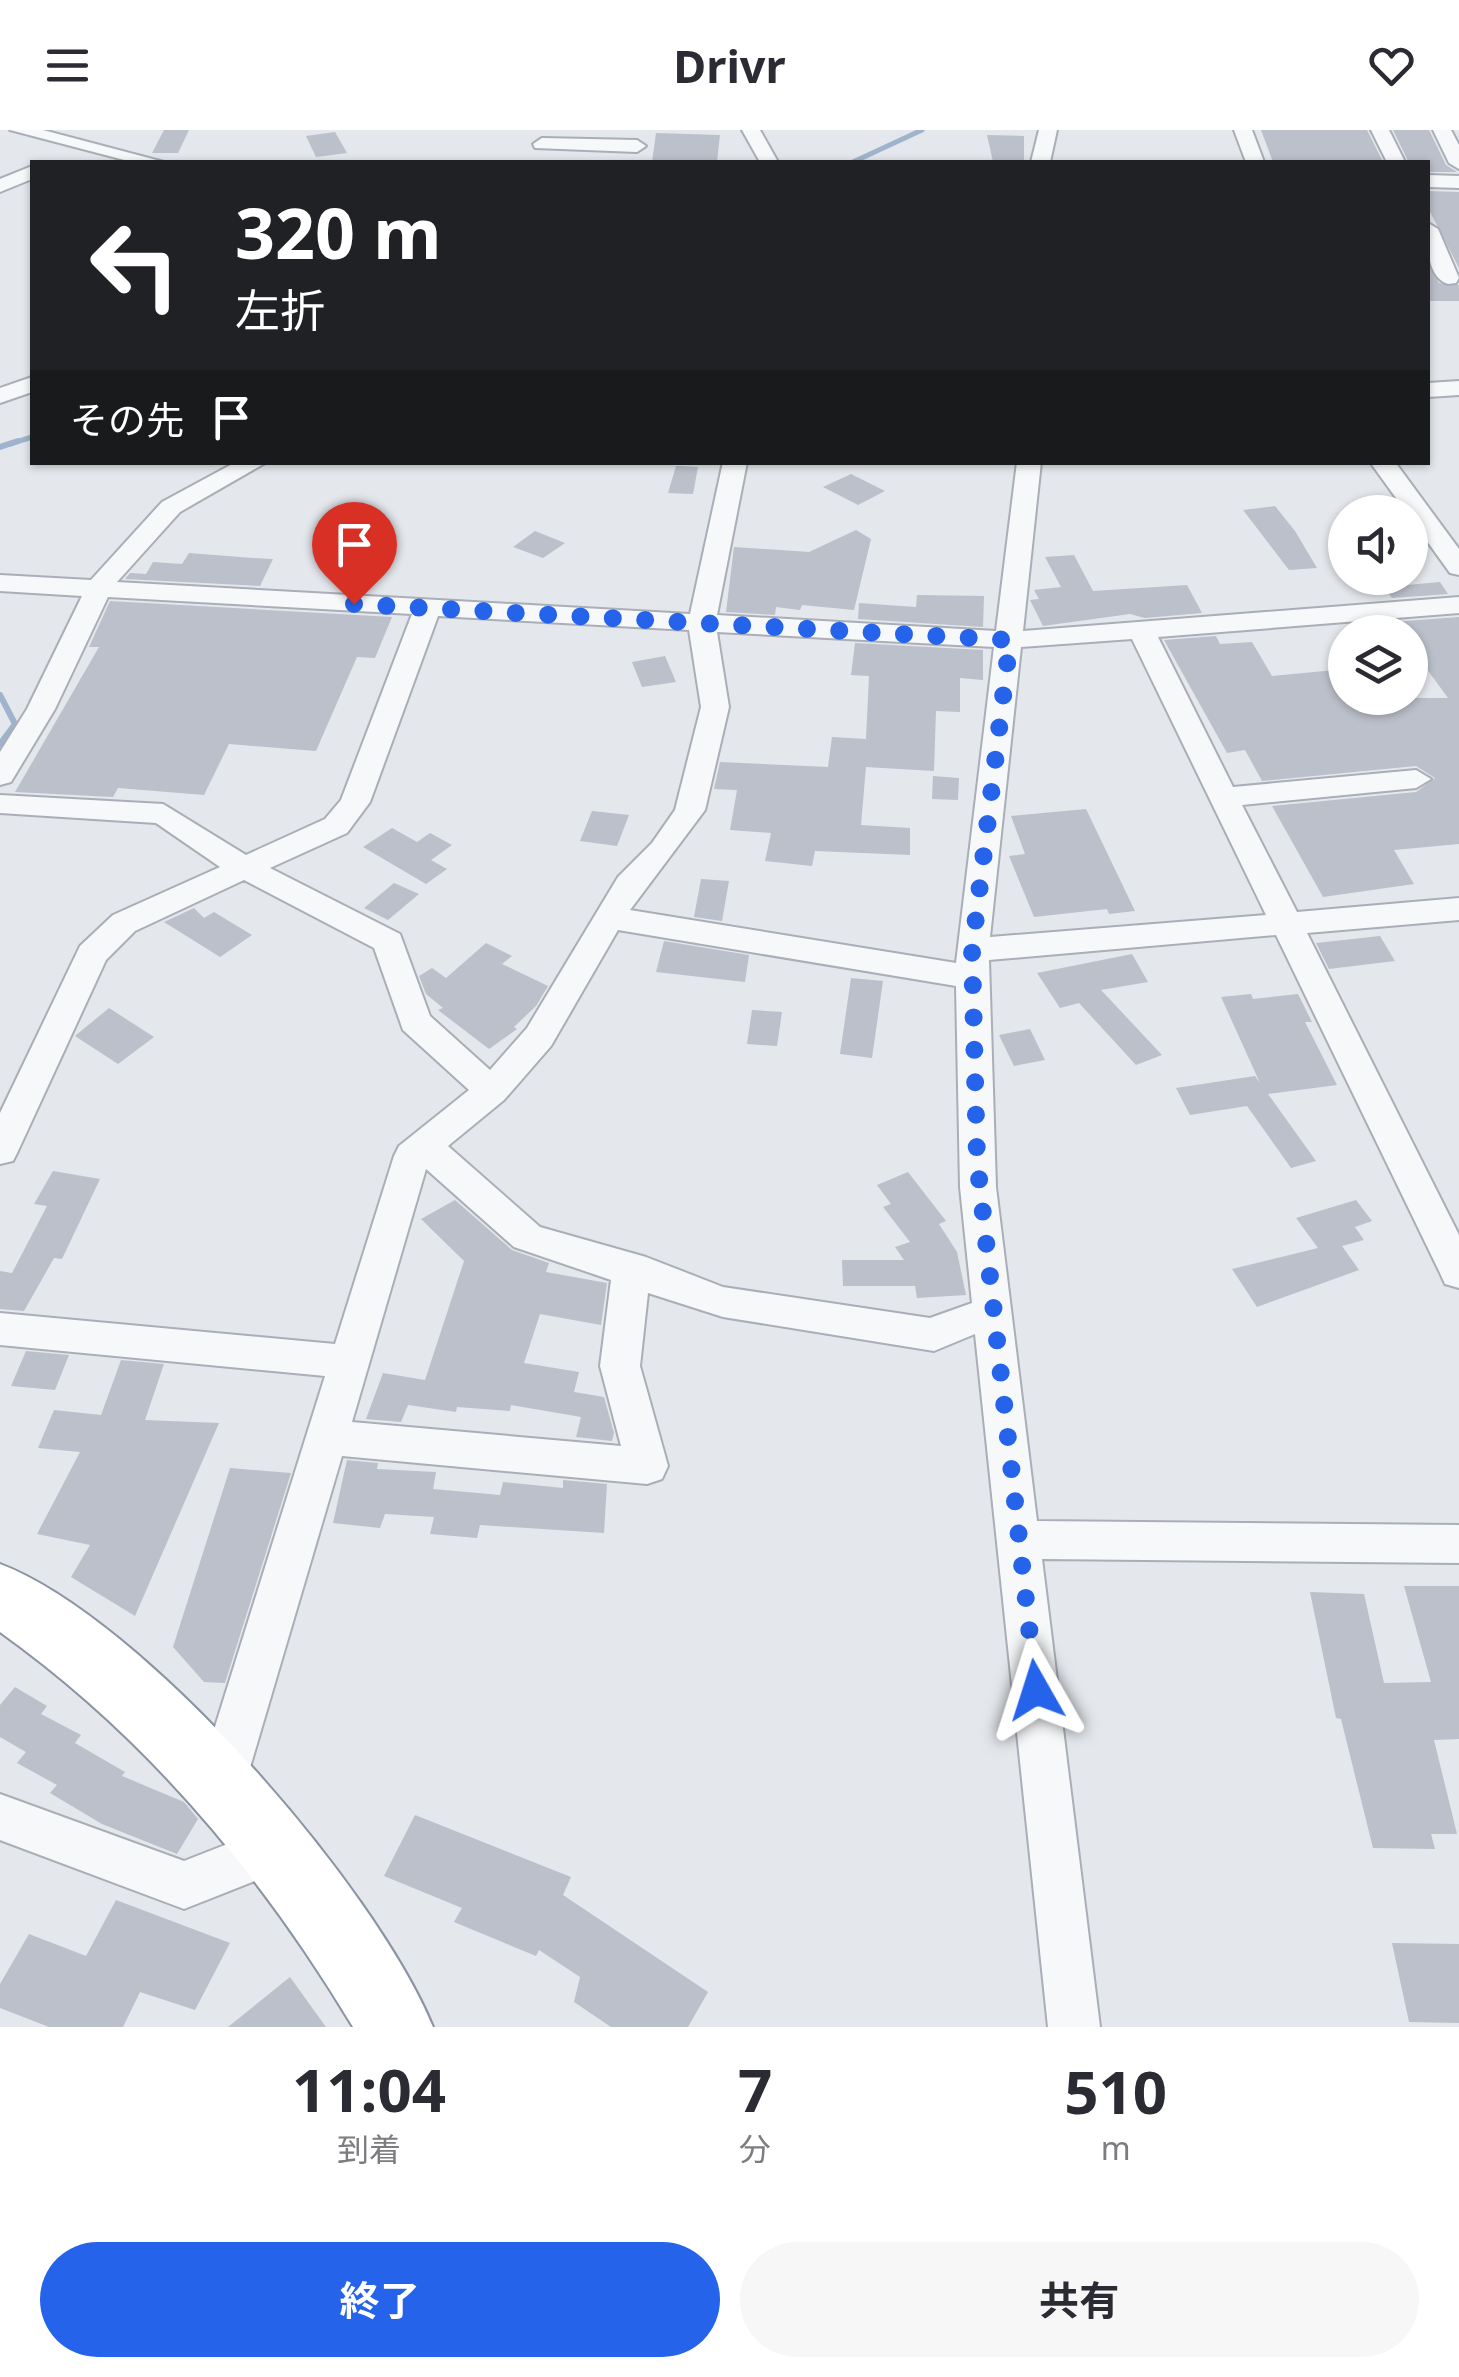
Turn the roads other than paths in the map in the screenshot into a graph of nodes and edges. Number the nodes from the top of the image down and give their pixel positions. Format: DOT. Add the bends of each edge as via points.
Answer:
graph roads {
  1 [pos="19,130"];
  2 [pos="751,130"];
  3 [pos="1048,130"];
  4 [pos="1244,130"];
  5 [pos="1380,130"];
  6 [pos="1442,130"];
  7 [pos="120,136"];
  8 [pos="94,146"];
  9 [pos="542,146"];
  10 [pos="636,146"];
  11 [pos="61,160"];
  12 [pos="146,160"];
  13 [pos="768,160"];
  14 [pos="1041,160"];
  15 [pos="1254,160"];
  16 [pos="1395,160"];
  17 [pos="1459,163"];
  18 [pos="30,173"];
  19 [pos="1430,181"];
  20 [pos="1459,182"];
  21 [pos="0,186"];
  22 [pos="1430,230"];
  23 [pos="1459,231"];
  24 [pos="1430,235"];
  25 [pos="1448,278"];
  26 [pos="30,385"];
  27 [pos="1459,388"];
  28 [pos="1430,390"];
  29 [pos="0,396"];
  30 [pos="250,465"];
  31 [pos="734,465"];
  32 [pos="1029,465"];
  33 [pos="1384,465"];
  34 [pos="1459,568"];
  35 [pos="0,583"];
  36 [pos="98,588"];
  37 [pos="1459,605"];
  38 [pos="427,609"];
  39 [pos="702,623"];
  40 [pos="1141,630"];
  41 [pos="1010,640"];
  42 [pos="0,776"];
  43 [pos="1416,779"];
  44 [pos="1223,797"];
  45 [pos="0,804"];
  46 [pos="241,866"];
  47 [pos="1459,909"];
  48 [pos="610,918"];
  49 [pos="1286,925"];
  50 [pos="973,963"];
  51 [pos="492,1091"];
  52 [pos="424,1146"];
  53 [pos="0,1152"];
  54 [pos="632,1268"];
  55 [pos="1459,1273"];
  56 [pos="993,1317"];
  57 [pos="0,1329"];
  58 [pos="348,1362"];
  59 [pos="326,1437"];
  60 [pos="1019,1540"];
  61 [pos="1459,1544"];
  62 [pos="0,1594"];
  63 [pos="222,1781"];
  64 [pos="0,1817"];
  65 [pos="276,1849"];
  66 [pos="395,2027"];
  67 [pos="1074,2027"];
  1 -- 8 [label="street"];
  2 -- 13 [label="street"];
  3 -- 14 [label="street"];
  4 -- 15 [label="street"];
  5 -- 16 [label="street"];
  6 -- 17 [label="street"];
  7 -- 8 [label="street"];
  8 -- 11 [label="street"];
  8 -- 12 [label="street"];
  9 -- 10 [label="street"];
  18 -- 21 [label="street"];
  19 -- 20 [label="street"];
  22 -- 23 [label="street"];
  24 -- 25 [label="street"];
  26 -- 29 [label="street"];
  27 -- 28 [label="street"];
  30 -- 36 [label="street" via="171,508"];
  31 -- 39 [label="street"];
  32 -- 41 [label="street"];
  33 -- 34 [label="street"];
  35 -- 36 [label="street"];
  36 -- 38 [label="street"];
  36 -- 42 [label="street" via="41,709"];
  37 -- 40 [label="street"];
  38 -- 39 [label="street"];
  38 -- 46 [label="street" via="355,802 336,826"];
  39 -- 41 [label="street"];
  39 -- 48 [label="street" via="716,707 690,810"];
  40 -- 41 [label="street"];
  40 -- 44 [label="street"];
  41 -- 50 [label="street"];
  43 -- 44 [label="street"];
  44 -- 49 [label="street"];
  45 -- 46 [label="street" via="163,814"];
  46 -- 51 [label="street" via="388,942 416,1022"];
  46 -- 53 [label="street" via="124,923 92,954"];
  47 -- 49 [label="street"];
  48 -- 50 [label="street"];
  48 -- 51 [label="street" via="540,1036"];
  49 -- 50 [label="street"];
  49 -- 55 [label="street"];
  50 -- 56 [label="street" via="978,1187"];
  51 -- 52 [label="street"];
  52 -- 54 [label="street" via="527,1237"];
  52 -- 58 [label="street" via="412,1156"];
  54 -- 56 [label="street" via="723,1302 934,1335 964,1319"];
  54 -- 59 [label="street" via="620,1366 647,1466"];
  56 -- 60 [label="street"];
  57 -- 58 [label="street"];
  58 -- 59 [label="street"];
  59 -- 63 [label="street"];
  60 -- 61 [label="street"];
  60 -- 67 [label="street"];
  62 -- 63 [label="highway" via="141,1700"];
  63 -- 65 [label="highway"];
  64 -- 65 [label="street" via="184,1885"];
  65 -- 66 [label="highway"];
}
